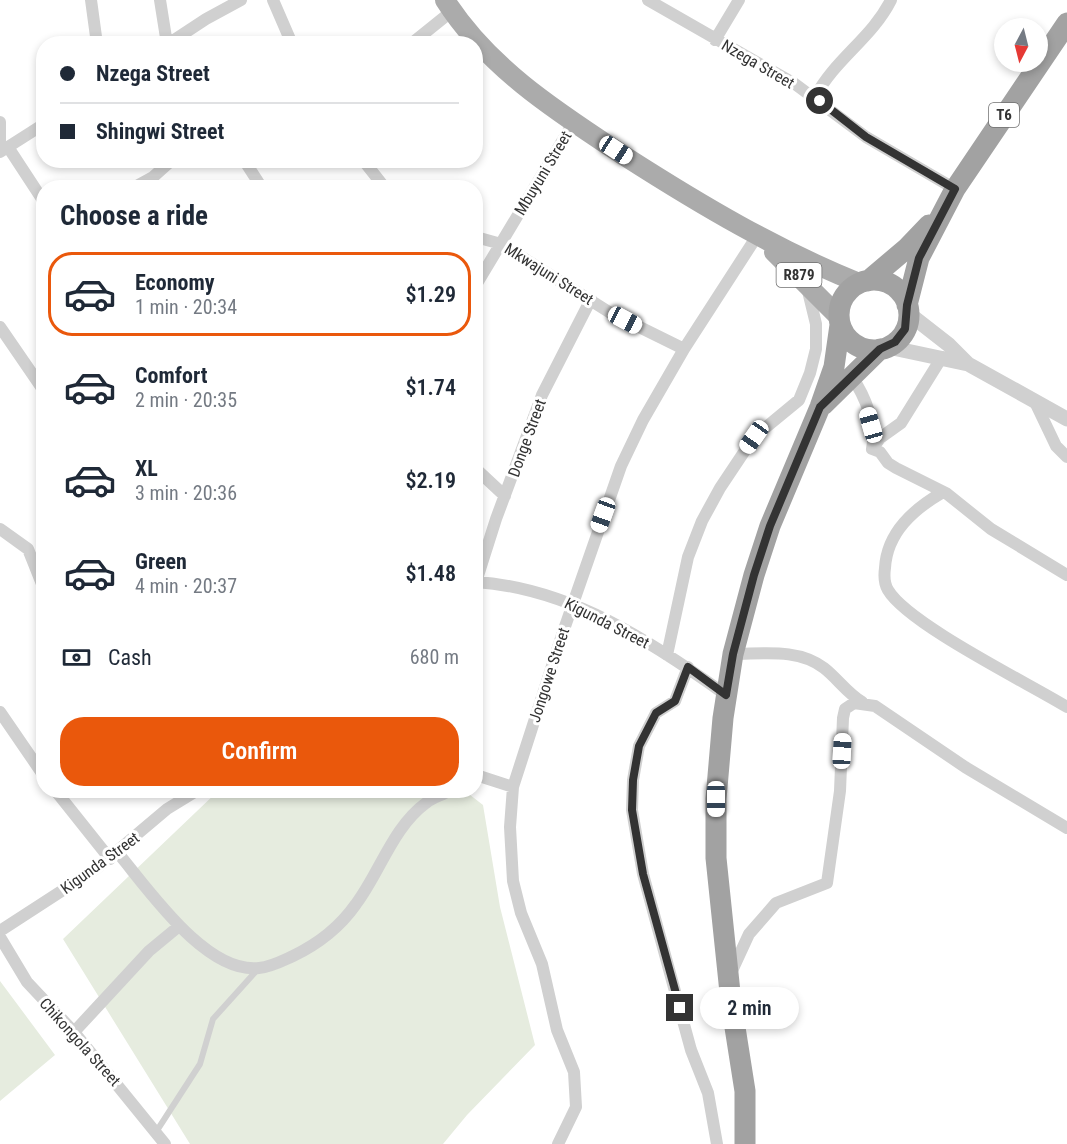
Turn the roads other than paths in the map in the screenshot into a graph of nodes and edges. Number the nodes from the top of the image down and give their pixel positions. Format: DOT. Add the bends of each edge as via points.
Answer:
graph roads {
  1 [pos="91,0"];
  2 [pos="160,0"];
  3 [pos="241,0"];
  4 [pos="273,0"];
  5 [pos="648,0"];
  6 [pos="740,0"];
  7 [pos="891,0"];
  8 [pos="448,6"];
  9 [pos="1067,23"];
  10 [pos="96,36"];
  11 [pos="167,36"];
  12 [pos="180,36"];
  13 [pos="289,36"];
  14 [pos="419,36"];
  15 [pos="469,36"];
  16 [pos="716,39"];
  17 [pos="483,49"];
  18 [pos="815,97"];
  19 [pos="0,122"];
  20 [pos="573,123"];
  21 [pos="36,129"];
  22 [pos="3,148"];
  23 [pos="163,168"];
  24 [pos="369,168"];
  25 [pos="153,177"];
  26 [pos="148,180"];
  27 [pos="155,180"];
  28 [pos="379,180"];
  29 [pos="955,189"];
  30 [pos="36,191"];
  31 [pos="944,209"];
  32 [pos="757,236"];
  33 [pos="483,239"];
  34 [pos="501,244"];
  35 [pos="483,274"];
  36 [pos="805,280"];
  37 [pos="863,282"];
  38 [pos="591,299"];
  39 [pos="908,309"];
  40 [pos="839,321"];
  41 [pos="0,327"];
  42 [pos="884,348"];
  43 [pos="684,349"];
  44 [pos="942,357"];
  45 [pos="968,364"];
  46 [pos="852,377"];
  47 [pos="36,379"];
  48 [pos="1034,400"];
  49 [pos="820,407"];
  50 [pos="1067,419"];
  51 [pos="872,449"];
  52 [pos="1067,457"];
  53 [pos="483,476"];
  54 [pos="943,492"];
  55 [pos="505,496"];
  56 [pos="0,529"];
  57 [pos="483,561"];
  58 [pos="36,569"];
  59 [pos="1067,575"];
  60 [pos="483,583"];
  61 [pos="572,605"];
  62 [pos="733,654"];
  63 [pos="667,655"];
  64 [pos="688,667"];
  65 [pos="726,695"];
  66 [pos="862,702"];
  67 [pos="1067,707"];
  68 [pos="0,712"];
  69 [pos="36,764"];
  70 [pos="483,777"];
  71 [pos="513,787"];
  72 [pos="62,798"];
  73 [pos="184,798"];
  74 [pos="434,798"];
  75 [pos="1067,828"];
  76 [pos="114,856"];
  77 [pos="178,927"];
  78 [pos="0,931"];
  79 [pos="0,937"];
  80 [pos="258,969"];
  81 [pos="729,977"];
  82 [pos="74,1032"];
  83 [pos="158,1139"];
  84 [pos="558,1144"];
  85 [pos="717,1144"];
  86 [pos="745,1144"];
  1 -- 10 [label="street"];
  2 -- 11 [label="street"];
  3 -- 12 [label="street"];
  4 -- 13 [label="street"];
  5 -- 16 [label="street, Nzega Street"];
  6 -- 16 [label="street"];
  7 -- 18 [label="street" via="873,30 834,67"];
  8 -- 14 [label="street"];
  8 -- 15 [label="main road, R879"];
  9 -- 29 [label="highway, T6"];
  16 -- 18 [label="street, Nzega Street"];
  17 -- 20 [label="main road, R879"];
  18 -- 29 [label="street, Nzega Street" via="866,137"];
  19 -- 22 [label="street"];
  20 -- 32 [label="main road, R879"];
  20 -- 34 [label="street, Mbuyuni Street"];
  21 -- 22 [label="street"];
  22 -- 30 [label="street"];
  23 -- 25 [label="street"];
  24 -- 28 [label="street"];
  25 -- 26 [label="street"];
  25 -- 27 [label="street"];
  29 -- 31 [label="highway, T6"];
  31 -- 37 [label="highway, T6" via="907,248"];
  31 -- 39 [label="highway, T6" via="919,258"];
  32 -- 36 [label="main road, R879"];
  32 -- 37 [label="main road, R879" via="815,266"];
  32 -- 43 [label="street, Jongowe Street"];
  33 -- 34 [label="street, Mkwajuni Street"];
  34 -- 35 [label="street, Mbuyuni Street"];
  34 -- 38 [label="street, Mkwajuni Street"];
  36 -- 40 [label="main road, R879"];
  36 -- 63 [label="street" via="816,324 816,349 810,373 799,400 754,437 702,521 688,557"];
  37 -- 39 [label="highway" via="892,285"];
  37 -- 40 [label="highway, T6" via="842,300"];
  38 -- 43 [label="street, Mkwajuni Street"];
  38 -- 55 [label="street, Donge Street" via="542,395"];
  39 -- 42 [label="highway, T6" via="905,329"];
  39 -- 45 [label="street"];
  40 -- 42 [label="highway" via="855,345"];
  40 -- 49 [label="highway, T6" via="834,367"];
  41 -- 47 [label="street"];
  42 -- 44 [label="street"];
  42 -- 46 [label="highway, T6"];
  43 -- 61 [label="street, Jongowe Street" via="621,466"];
  44 -- 45 [label="street"];
  44 -- 51 [label="street" via="901,423"];
  45 -- 48 [label="street"];
  46 -- 49 [label="highway, T6"];
  46 -- 51 [label="street" via="865,396 875,437"];
  48 -- 50 [label="street"];
  48 -- 52 [label="street" via="1056,446"];
  49 -- 62 [label="highway, T6" via="770,526"];
  51 -- 54 [label="street" via="910,477"];
  53 -- 55 [label="street"];
  54 -- 59 [label="street" via="991,529"];
  54 -- 67 [label="street" via="921,505 894,536 885,565 888,590 924,622"];
  55 -- 57 [label="street, Donge Street"];
  56 -- 58 [label="street" via="28,549"];
  60 -- 61 [label="street, Kigunda Street" via="512,586"];
  61 -- 63 [label="street, Kigunda Street"];
  61 -- 71 [label="street, Jongowe Street"];
  62 -- 65 [label="highway, T6"];
  62 -- 66 [label="street" via="784,653 805,658 823,667"];
  63 -- 64 [label="street, Kigunda Street"];
  64 -- 65 [label="street, Kigunda Street"];
  64 -- 85 [label="street" via="675,701 656,713 639,746 632,810 643,874 690,1050 708,1093"];
  65 -- 81 [label="highway, T6" via="718,758 716,858"];
  66 -- 75 [label="street" via="875,706 965,767"];
  66 -- 81 [label="street" via="848,706 843,718 840,791 827,883 776,903 749,934"];
  68 -- 69 [label="street"];
  70 -- 71 [label="street"];
  71 -- 84 [label="street, Jongowe Street" via="513,880 521,913 542,964 557,1030 574,1072 576,1107"];
  72 -- 76 [label="street"];
  73 -- 76 [label="street, Kigunda Street"];
  74 -- 80 [label="street" via="416,810 355,906 336,928 304,951"];
  76 -- 77 [label="street"];
  76 -- 78 [label="street, Kigunda Street"];
  77 -- 80 [label="street" via="224,960"];
  77 -- 82 [label="street" via="149,951"];
  79 -- 82 [label="street, Chikongola Street" via="27,982"];
  80 -- 83 [label="lane" via="213,1019 200,1064"];
  81 -- 86 [label="highway, T6" via="745,1091"];
  82 -- 83 [label="street, Chikongola Street"];
}
